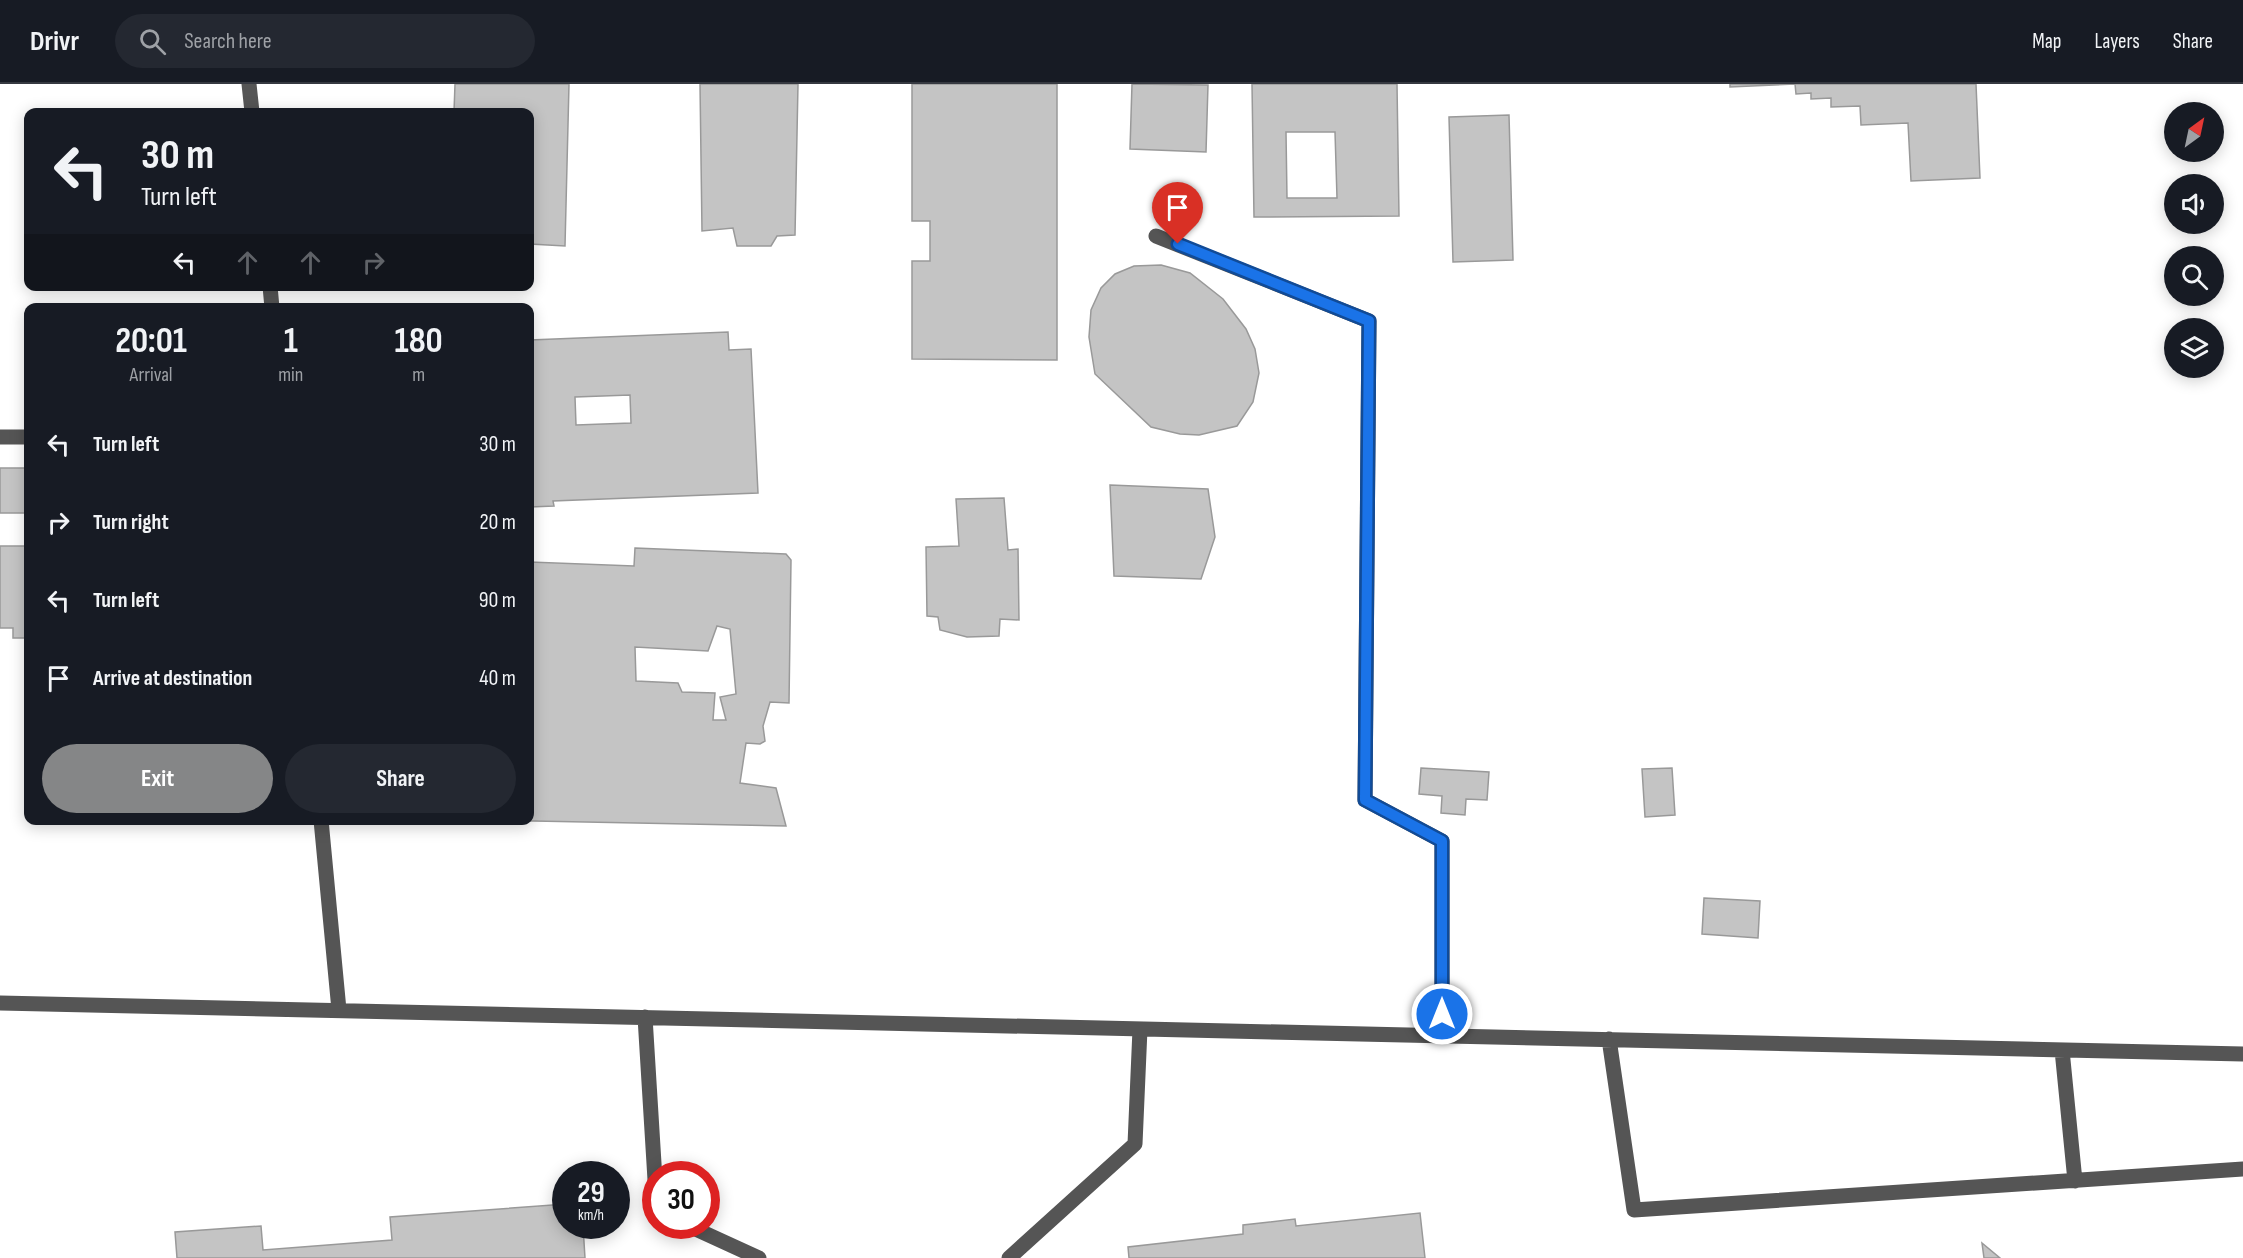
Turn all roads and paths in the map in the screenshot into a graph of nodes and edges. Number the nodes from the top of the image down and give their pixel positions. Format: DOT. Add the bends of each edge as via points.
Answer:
graph roads {
  1 [pos="249,84"];
  2 [pos="252,108"];
  3 [pos="1156,236"];
  4 [pos="0,437"];
  5 [pos="24,437"];
  6 [pos="321,825"];
  7 [pos="0,1003"];
  8 [pos="339,1010"];
  9 [pos="645,1017"];
  10 [pos="1140,1029"];
  11 [pos="1442,1036"];
  12 [pos="1609,1039"];
  13 [pos="2062,1050"];
  14 [pos="2243,1054"];
  15 [pos="654,1161"];
  16 [pos="2243,1169"];
  17 [pos="2075,1181"];
  18 [pos="717,1239"];
  19 [pos="759,1258"];
  20 [pos="1009,1258"];
  1 -- 2 [label="street"];
  3 -- 11 [label="street" via="1369,321 1365,800 1442,841"];
  4 -- 5 [label="street"];
  6 -- 8 [label="street"];
  7 -- 8 [label="street"];
  8 -- 9 [label="street"];
  9 -- 10 [label="street"];
  9 -- 15 [label="street"];
  10 -- 11 [label="street"];
  10 -- 20 [label="street" via="1135,1144"];
  11 -- 12 [label="street"];
  12 -- 13 [label="street"];
  12 -- 17 [label="street" via="1634,1210"];
  13 -- 14 [label="street"];
  13 -- 17 [label="street"];
  16 -- 17 [label="street"];
  18 -- 19 [label="street"];
}
